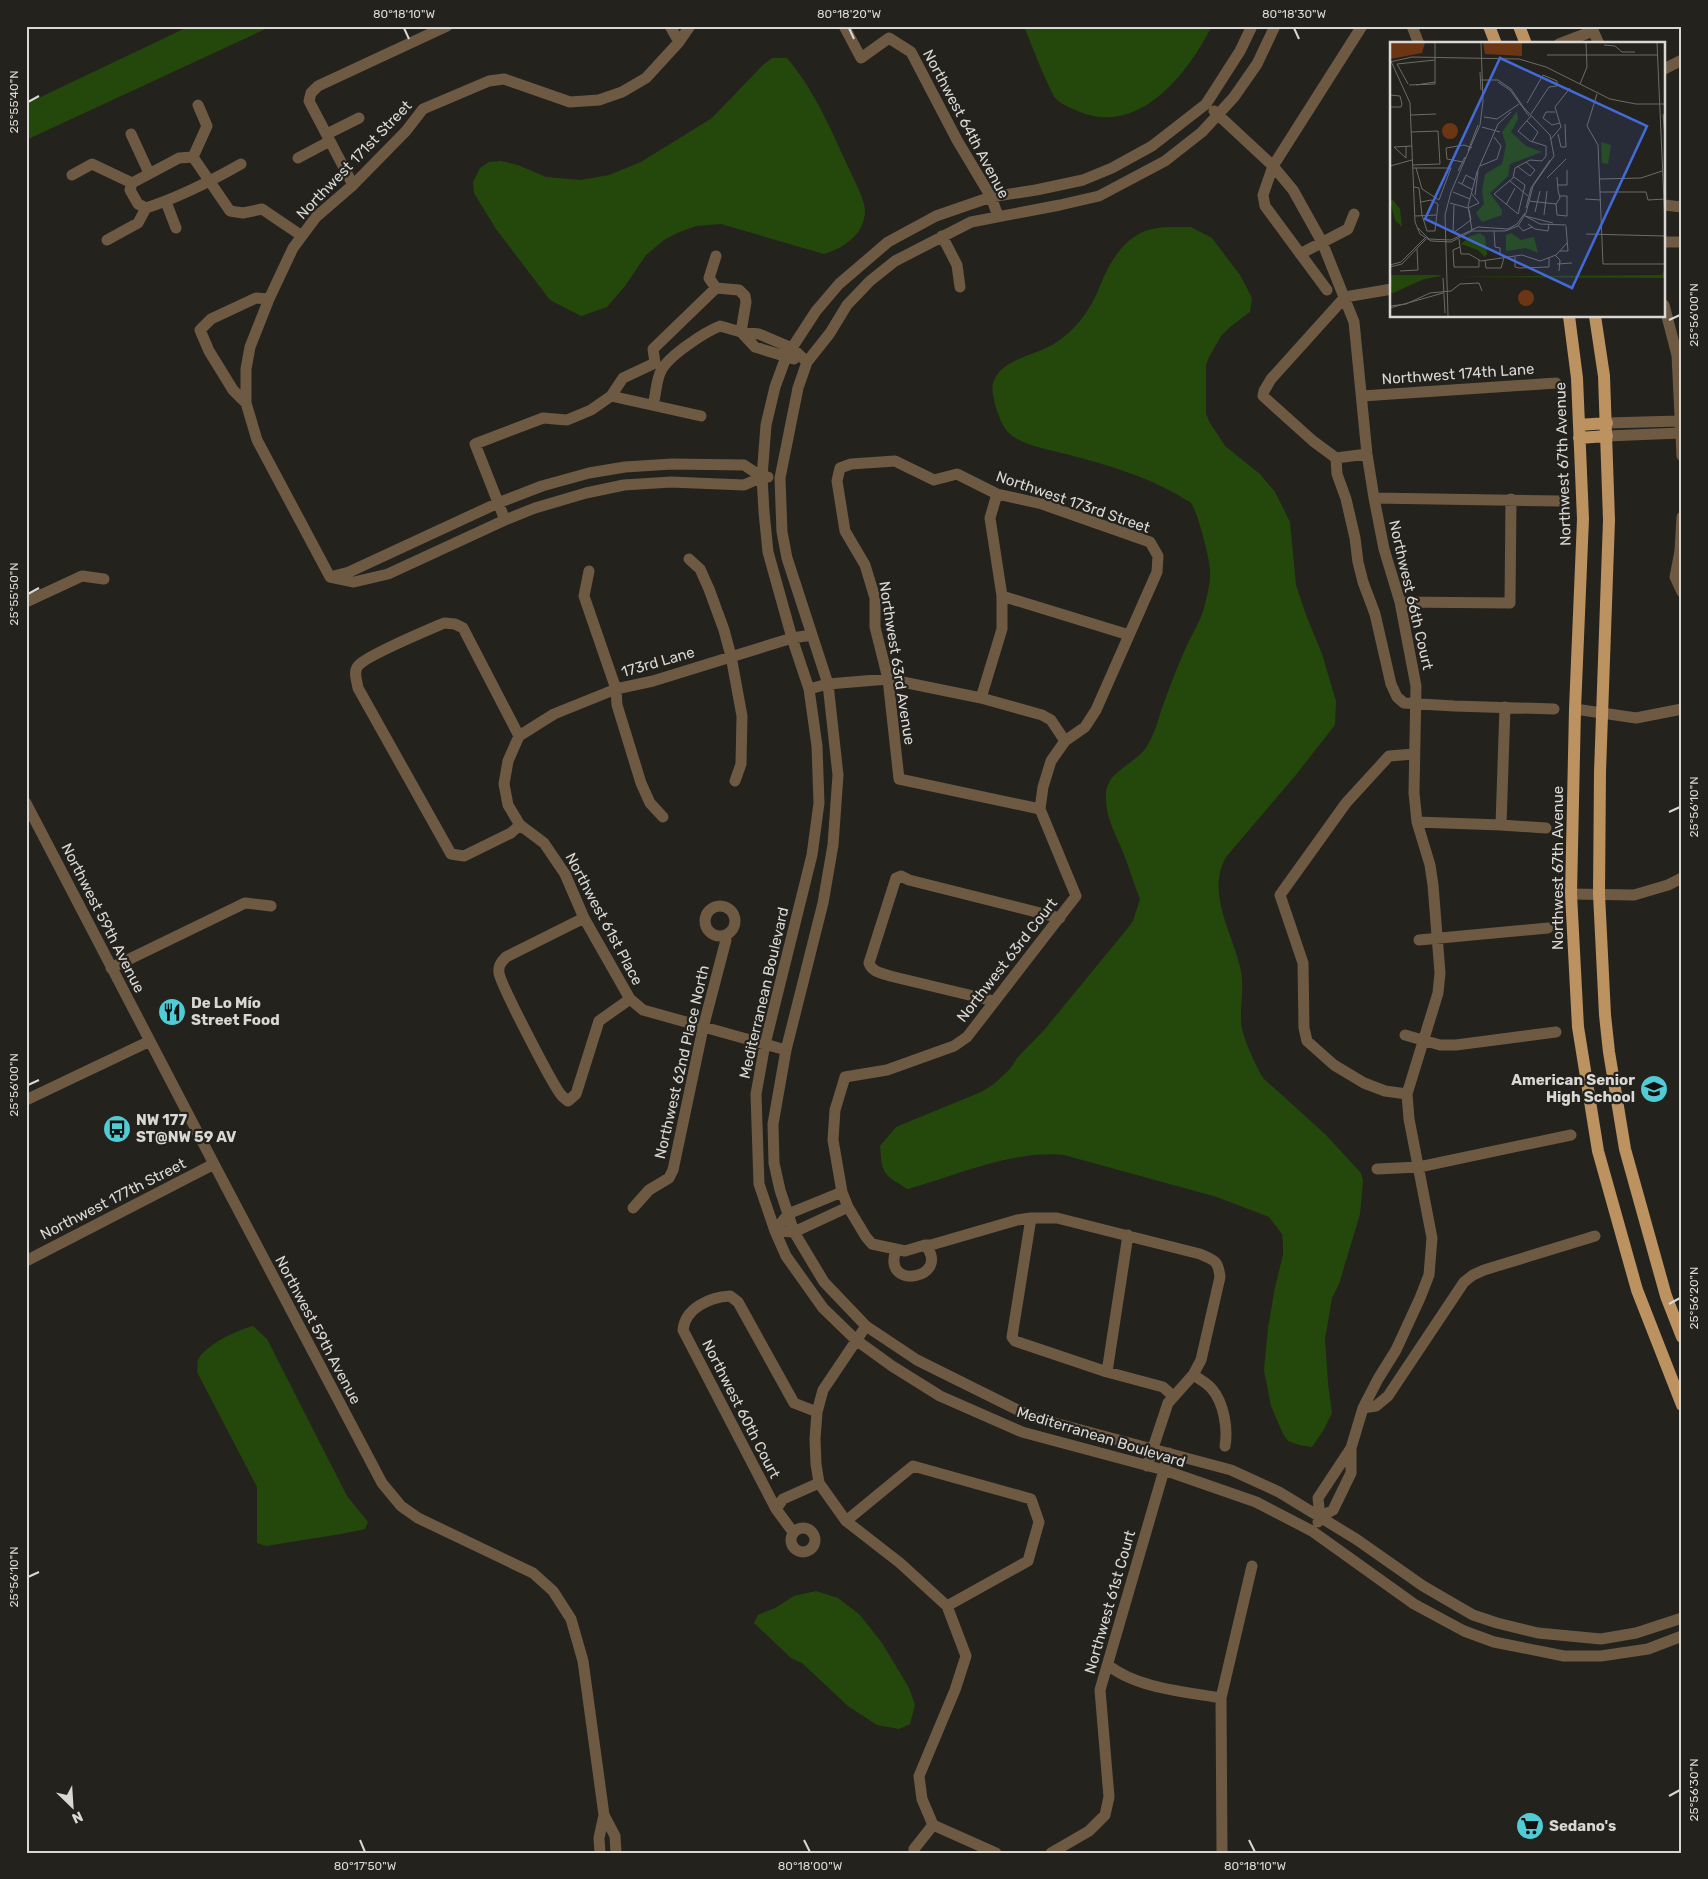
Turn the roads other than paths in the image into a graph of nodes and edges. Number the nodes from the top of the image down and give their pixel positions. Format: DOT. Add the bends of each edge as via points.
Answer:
graph roads {
  1 [pos="447,26"];
  2 [pos="670,26"];
  3 [pos="690,26"];
  4 [pos="844,26"];
  5 [pos="1252,26"];
  6 [pos="1275,26"];
  7 [pos="1362,26"];
  8 [pos="1412,26"];
  9 [pos="1489,26"];
  10 [pos="1519,26"];
  11 [pos="1592,29"];
  12 [pos="679,42"];
  13 [pos="1418,42"];
  14 [pos="1495,42"];
  15 [pos="1525,42"];
  16 [pos="1564,42"];
  17 [pos="1597,42"];
  18 [pos="1682,60"];
  19 [pos="1666,68"];
  20 [pos="1206,104"];
  21 [pos="198,105"];
  22 [pos="1218,115"];
  23 [pos="359,118"];
  24 [pos="131,134"];
  25 [pos="328,138"];
  26 [pos="193,157"];
  27 [pos="298,158"];
  28 [pos="241,164"];
  29 [pos="1273,166"];
  30 [pos="149,173"];
  31 [pos="72,175"];
  32 [pos="210,182"];
  33 [pos="132,183"];
  34 [pos="353,186"];
  35 [pos="991,197"];
  36 [pos="166,202"];
  37 [pos="1666,205"];
  38 [pos="1682,207"];
  39 [pos="146,208"];
  40 [pos="1354,214"];
  41 [pos="998,216"];
  42 [pos="176,228"];
  43 [pos="302,236"];
  44 [pos="942,236"];
  45 [pos="107,240"];
  46 [pos="1322,242"];
  47 [pos="1666,242"];
  48 [pos="1682,242"];
  49 [pos="1300,254"];
  50 [pos="716,256"];
  51 [pos="960,287"];
  52 [pos="716,288"];
  53 [pos="1390,288"];
  54 [pos="1327,290"];
  55 [pos="1345,297"];
  56 [pos="269,299"];
  57 [pos="1666,313"];
  58 [pos="1569,318"];
  59 [pos="1595,318"];
  60 [pos="741,332"];
  61 [pos="789,353"];
  62 [pos="807,362"];
  63 [pos="660,364"];
  64 [pos="1556,383"];
  65 [pos="611,396"];
  66 [pos="1362,396"];
  67 [pos="246,403"];
  68 [pos="653,405"];
  69 [pos="701,416"];
  70 [pos="1679,421"];
  71 [pos="1646,422"];
  72 [pos="1606,423"];
  73 [pos="1579,431"];
  74 [pos="1680,433"];
  75 [pos="1646,435"];
  76 [pos="1607,436"];
  77 [pos="1367,454"];
  78 [pos="1682,456"];
  79 [pos="1336,458"];
  80 [pos="840,468"];
  81 [pos="762,477"];
  82 [pos="780,478"];
  83 [pos="997,494"];
  84 [pos="1374,498"];
  85 [pos="1511,499"];
  86 [pos="1559,501"];
  87 [pos="498,503"];
  88 [pos="1682,517"];
  89 [pos="504,520"];
  90 [pos="689,560"];
  91 [pos="589,571"];
  92 [pos="330,577"];
  93 [pos="104,579"];
  94 [pos="1682,592"];
  95 [pos="1002,596"];
  96 [pos="26,602"];
  97 [pos="1400,602"];
  98 [pos="812,635"];
  99 [pos="1129,635"];
  100 [pos="792,638"];
  101 [pos="732,656"];
  102 [pos="888,679"];
  103 [pos="828,684"];
  104 [pos="616,689"];
  105 [pos="809,689"];
  106 [pos="981,698"];
  107 [pos="1417,703"];
  108 [pos="1505,707"];
  109 [pos="1575,708"];
  110 [pos="1554,709"];
  111 [pos="1682,709"];
  112 [pos="1604,714"];
  113 [pos="519,736"];
  114 [pos="1066,741"];
  115 [pos="1414,754"];
  116 [pos="735,781"];
  117 [pos="26,803"];
  118 [pos="1040,808"];
  119 [pos="663,817"];
  120 [pos="1417,822"];
  121 [pos="520,825"];
  122 [pos="1501,825"];
  123 [pos="1546,828"];
  124 [pos="1682,878"];
  125 [pos="1571,894"];
  126 [pos="1599,894"];
  127 [pos="271,906"];
  128 [pos="584,918"];
  129 [pos="1060,918"];
  130 [pos="1548,928"];
  131 [pos="725,936"];
  132 [pos="1438,938"];
  133 [pos="1419,940"];
  134 [pos="111,968"];
  135 [pos="630,999"];
  136 [pos="994,1001"];
  137 [pos="703,1028"];
  138 [pos="1556,1032"];
  139 [pos="1405,1035"];
  140 [pos="150,1041"];
  141 [pos="1423,1041"];
  142 [pos="764,1044"];
  143 [pos="786,1050"];
  144 [pos="1407,1094"];
  145 [pos="26,1100"];
  146 [pos="1571,1135"];
  147 [pos="214,1164"];
  148 [pos="1418,1167"];
  149 [pos="1377,1169"];
  150 [pos="842,1192"];
  151 [pos="848,1207"];
  152 [pos="633,1208"];
  153 [pos="788,1214"];
  154 [pos="1031,1218"];
  155 [pos="775,1232"];
  156 [pos="794,1232"];
  157 [pos="1128,1235"];
  158 [pos="1595,1236"];
  159 [pos="925,1245"];
  160 [pos="896,1250"];
  161 [pos="26,1261"];
  162 [pos="866,1326"];
  163 [pos="1682,1337"];
  164 [pos="856,1340"];
  165 [pos="1107,1372"];
  166 [pos="1193,1375"];
  167 [pos="1173,1396"];
  168 [pos="1682,1405"];
  169 [pos="1363,1408"];
  170 [pos="817,1412"];
  171 [pos="1225,1446"];
  172 [pos="1351,1448"];
  173 [pos="1151,1450"];
  174 [pos="1169,1453"];
  175 [pos="1147,1466"];
  176 [pos="1164,1470"];
  177 [pos="819,1484"];
  178 [pos="776,1509"];
  179 [pos="1320,1517"];
  180 [pos="846,1522"];
  181 [pos="1312,1531"];
  182 [pos="794,1532"];
  183 [pos="1252,1566"];
  184 [pos="947,1606"];
  185 [pos="1682,1618"];
  186 [pos="1682,1636"];
  187 [pos="1108,1665"];
  188 [pos="1221,1698"];
  189 [pos="604,1815"];
  190 [pos="932,1824"];
  191 [pos="600,1853"];
  192 [pos="616,1853"];
  193 [pos="914,1853"];
  194 [pos="996,1853"];
  195 [pos="1051,1853"];
  196 [pos="1222,1853"];
  1 -- 25 [label="street" via="318,86 309,101"];
  2 -- 12 [label="street"];
  3 -- 12 [label="street, Northwest 171st Street"];
  4 -- 35 [label="street, Northwest 64th Avenue" via="861,58 889,38 911,52 956,140"];
  5 -- 20 [label="street, Mediterranean Boulevard"];
  6 -- 22 [label="street, Mediterranean Boulevard" via="1257,64"];
  7 -- 29 [label="street"];
  8 -- 13 [label="street"];
  9 -- 14 [label="main road"];
  10 -- 15 [label="main road"];
  11 -- 16 [label="street"];
  11 -- 17 [label="street"];
  12 -- 34 [label="street, Northwest 171st Street" via="646,78 622,92 599,100 570,102 504,80 489,80 448,97 423,110"];
  18 -- 19 [label="street"];
  20 -- 22 [label="street, Northwest 66th Court"];
  20 -- 35 [label="street, Mediterranean Boulevard" via="1152,146 1112,168 1083,180"];
  21 -- 26 [label="street" via="207,126"];
  22 -- 29 [label="street, Northwest 66th Court"];
  22 -- 41 [label="street, Mediterranean Boulevard" via="1165,161 1099,196"];
  23 -- 25 [label="street"];
  24 -- 30 [label="street"];
  25 -- 27 [label="street"];
  25 -- 34 [label="street"];
  26 -- 30 [label="street" via="179,158"];
  26 -- 32 [label="street"];
  28 -- 32 [label="street"];
  29 -- 46 [label="street, Northwest 66th Court" via="1293,190"];
  29 -- 49 [label="street" via="1263,195 1265,206"];
  30 -- 33 [label="street"];
  31 -- 33 [label="street" via="92,164"];
  32 -- 36 [label="street"];
  32 -- 43 [label="street" via="230,211 244,213 262,209"];
  33 -- 39 [label="street" via="130,190 138,204"];
  34 -- 43 [label="street, Northwest 171st Street" via="316,217"];
  35 -- 41 [label="street, Northwest 64th Avenue"];
  35 -- 61 [label="street, Mediterranean Boulevard" via="936,216 888,242 833,291"];
  36 -- 39 [label="street"];
  36 -- 42 [label="street"];
  37 -- 38 [label="street"];
  39 -- 45 [label="street" via="138,222"];
  40 -- 46 [label="street" via="1348,229"];
  41 -- 44 [label="street, Mediterranean Boulevard" via="972,222"];
  43 -- 56 [label="street, Northwest 171st Street"];
  44 -- 51 [label="street" via="957,265"];
  44 -- 62 [label="street, Mediterranean Boulevard" via="895,261 870,281 847,305"];
  46 -- 49 [label="street"];
  46 -- 55 [label="street, Northwest 66th Court"];
  47 -- 48 [label="street"];
  49 -- 54 [label="street"];
  50 -- 52 [label="street" via="708,278"];
  52 -- 60 [label="street" via="739,290 745,296"];
  52 -- 63 [label="street" via="653,349"];
  53 -- 55 [label="street"];
  55 -- 66 [label="street, Northwest 66th Court" via="1354,322"];
  55 -- 79 [label="street" via="1271,379 1263,396 1312,441"];
  56 -- 67 [label="street, Northwest 171st Street" via="250,347"];
  56 -- 67 [label="street" via="256,298 218,315 200,330 233,390"];
  57 -- 70 [label="street" via="1676,355"];
  58 -- 73 [label="main road, Northwest 67th Avenue" via="1577,378"];
  59 -- 72 [label="main road" via="1604,376"];
  60 -- 61 [label="street" via="759,334"];
  60 -- 63 [label="street" via="717,328"];
  61 -- 62 [label="street"];
  61 -- 81 [label="street, Mediterranean Boulevard" via="766,426"];
  62 -- 82 [label="street, Mediterranean Boulevard" via="798,388"];
  63 -- 65 [label="street" via="623,378"];
  63 -- 68 [label="street"];
  64 -- 66 [label="street, Northwest 174th Lane"];
  65 -- 68 [label="street"];
  65 -- 87 [label="street" via="591,410 567,420 542,418 475,444"];
  66 -- 77 [label="street, Northwest 66th Court"];
  67 -- 92 [label="street" via="257,440"];
  68 -- 69 [label="street"];
  70 -- 71 [label="street"];
  70 -- 74 [label="street"];
  71 -- 72 [label="street"];
  71 -- 75 [label="street"];
  72 -- 73 [label="main road"];
  72 -- 76 [label="main road"];
  73 -- 76 [label="main road"];
  73 -- 109 [label="main road, Northwest 67th Avenue" via="1583,519"];
  74 -- 75 [label="street"];
  74 -- 78 [label="street"];
  75 -- 76 [label="street"];
  76 -- 112 [label="main road" via="1609,520"];
  77 -- 79 [label="street"];
  77 -- 84 [label="street, Northwest 66th Court"];
  79 -- 107 [label="street" via="1361,576 1375,614 1392,684 1397,697 1404,703"];
  80 -- 83 [label="street, Northwest 173rd Street" via="851,464 895,461 934,480 957,474"];
  80 -- 102 [label="street, Northwest 63rd Avenue" via="837,481 845,530 865,565 875,598 876,628"];
  81 -- 82 [label="street"];
  81 -- 87 [label="street" via="744,465 625,467 542,486"];
  81 -- 89 [label="street" via="744,485 671,482 624,485 586,493"];
  81 -- 100 [label="street, Mediterranean Boulevard" via="768,552"];
  82 -- 98 [label="street, Mediterranean Boulevard" via="782,532 787,558"];
  83 -- 95 [label="street" via="990,518"];
  83 -- 99 [label="street, Northwest 173rd Street" via="1042,504 1150,542 1158,556 1157,572"];
  84 -- 85 [label="street"];
  84 -- 97 [label="street, Northwest 66th Court" via="1384,549"];
  85 -- 86 [label="street"];
  85 -- 97 [label="street" via="1510,603"];
  87 -- 89 [label="street"];
  87 -- 92 [label="street" via="349,572"];
  88 -- 94 [label="street" via="1675,576"];
  89 -- 92 [label="street" via="388,574 354,582"];
  90 -- 101 [label="street" via="700,568 710,589"];
  91 -- 104 [label="street" via="584,596"];
  93 -- 96 [label="street" via="82,576"];
  95 -- 99 [label="street"];
  95 -- 106 [label="street" via="1002,628"];
  97 -- 107 [label="street, Northwest 66th Court"];
  98 -- 100 [label="street, 173rd Lane"];
  98 -- 103 [label="street, Mediterranean Boulevard"];
  99 -- 114 [label="street" via="1096,710 1085,727"];
  100 -- 101 [label="street, 173rd Lane"];
  100 -- 105 [label="street, Mediterranean Boulevard"];
  101 -- 104 [label="street, 173rd Lane"];
  101 -- 116 [label="street" via="742,716 741,764"];
  102 -- 103 [label="street"];
  102 -- 106 [label="street"];
  102 -- 118 [label="street, Northwest 63rd Avenue" via="899,780"];
  103 -- 105 [label="street"];
  103 -- 143 [label="street, Mediterranean Boulevard" via="838,775 833,845 823,903"];
  104 -- 113 [label="street, 173rd Lane" via="554,714"];
  104 -- 119 [label="street" via="617,705 641,783 650,803"];
  105 -- 142 [label="street, Mediterranean Boulevard" via="817,746 819,803 813,846"];
  106 -- 114 [label="street" via="1052,720"];
  107 -- 108 [label="street"];
  107 -- 115 [label="street, Northwest 66th Court"];
  108 -- 110 [label="street"];
  108 -- 122 [label="street"];
  109 -- 112 [label="street"];
  109 -- 125 [label="main road, Northwest 67th Avenue"];
  111 -- 112 [label="street" via="1636,718"];
  112 -- 126 [label="main road"];
  113 -- 121 [label="street, Northwest 61st Place" via="508,761 504,784 508,805"];
  113 -- 121 [label="street" via="463,628 455,624 444,622 370,656 358,665 355,673 358,688 451,854 464,856 511,833"];
  114 -- 118 [label="street" via="1051,761"];
  115 -- 120 [label="street, Northwest 66th Court"];
  115 -- 144 [label="street" via="1388,756 1346,803 1280,895 1303,963 1307,1041 1334,1065 1364,1083 1385,1091"];
  117 -- 134 [label="street, Northwest 59th Avenue"];
  118 -- 129 [label="street, Northwest 63rd Court" via="1076,896"];
  120 -- 122 [label="street"];
  120 -- 132 [label="street, Northwest 66th Court" via="1430,865"];
  121 -- 128 [label="street, Northwest 61st Place" via="544,843 560,866"];
  122 -- 123 [label="street"];
  124 -- 126 [label="street" via="1634,895"];
  125 -- 126 [label="street"];
  125 -- 168 [label="main road, Northwest 67th Avenue" via="1578,1028 1598,1151 1637,1290"];
  126 -- 163 [label="main road" via="1605,1015 1625,1149 1666,1296"];
  127 -- 134 [label="street" via="245,904"];
  128 -- 135 [label="street, Northwest 61st Place"];
  128 -- 135 [label="street" via="506,957 499,965 499,975 515,1010 553,1081 568,1100 576,1094 599,1021"];
  129 -- 136 [label="street, Northwest 63rd Court"];
  129 -- 136 [label="street" via="901,876 896,878 869,963 874,971"];
  130 -- 132 [label="street"];
  131 -- 137 [label="street, Northwest 62nd Place North"];
  132 -- 133 [label="street"];
  132 -- 141 [label="street, Northwest 66th Court" via="1438,993"];
  134 -- 140 [label="street, Northwest 59th Avenue"];
  135 -- 137 [label="street" via="643,1010"];
  136 -- 150 [label="street, Northwest 63rd Court" via="967,1037 954,1046 887,1070 845,1077 836,1110 833,1140"];
  137 -- 142 [label="street"];
  137 -- 152 [label="street, Northwest 62nd Place North" via="673,1170 669,1178 649,1190"];
  138 -- 141 [label="street" via="1456,1045"];
  139 -- 141 [label="street"];
  140 -- 145 [label="street"];
  140 -- 147 [label="street, Northwest 59th Avenue"];
  141 -- 144 [label="street, Northwest 66th Court"];
  142 -- 143 [label="street"];
  142 -- 155 [label="street, Mediterranean Boulevard" via="756,1094 759,1184"];
  143 -- 153 [label="street, Mediterranean Boulevard" via="773,1124 774,1163"];
  144 -- 148 [label="street, Northwest 66th Court"];
  146 -- 148 [label="street"];
  147 -- 161 [label="street, Northwest 177th Street"];
  147 -- 189 [label="street, Northwest 59th Avenue" via="389,1493 418,1518 533,1573 553,1591 571,1619 583,1660"];
  148 -- 149 [label="street"];
  148 -- 169 [label="street, Northwest 66th Court" via="1432,1238 1429,1275 1396,1350"];
  150 -- 151 [label="street, Northwest 63rd Court"];
  150 -- 153 [label="street"];
  151 -- 156 [label="street"];
  151 -- 160 [label="street, Northwest 63rd Court" via="872,1244"];
  153 -- 155 [label="street"];
  153 -- 156 [label="street, Mediterranean Boulevard"];
  154 -- 157 [label="street, Northwest 63rd Court" via="1057,1218"];
  154 -- 159 [label="street, Northwest 63rd Court"];
  154 -- 165 [label="street" via="1012,1337 1015,1341"];
  155 -- 156 [label="street"];
  155 -- 164 [label="street, Mediterranean Boulevard" via="786,1256 823,1308"];
  156 -- 162 [label="street, Mediterranean Boulevard" via="824,1282"];
  157 -- 165 [label="street"];
  157 -- 166 [label="street, Northwest 63rd Court" via="1200,1254 1219,1265 1220,1277 1210,1323 1201,1360"];
  158 -- 169 [label="street" via="1473,1275 1455,1294 1388,1396 1376,1406"];
  159 -- 160 [label="street, Northwest 63rd Court" via="905,1251"];
  159 -- 160 [label="street" via="930,1254 930,1265 923,1274 913,1277 898,1271 894,1261"];
  162 -- 164 [label="street"];
  162 -- 173 [label="street, Mediterranean Boulevard" via="917,1360 1032,1417"];
  164 -- 170 [label="street" via="823,1390"];
  164 -- 175 [label="street, Mediterranean Boulevard" via="940,1396 1022,1432"];
  165 -- 167 [label="street" via="1163,1387"];
  166 -- 167 [label="street"];
  166 -- 171 [label="street" via="1204,1381 1218,1398 1227,1433"];
  167 -- 173 [label="street"];
  169 -- 172 [label="street, Northwest 66th Court"];
  170 -- 177 [label="street" via="815,1446"];
  170 -- 178 [label="street, Northwest 60th Court" via="794,1403 738,1302 730,1296 717,1297 693,1310 684,1320 683,1330"];
  172 -- 179 [label="street" via="1318,1498"];
  172 -- 179 [label="street" via="1351,1473 1333,1510"];
  173 -- 174 [label="street, Mediterranean Boulevard"];
  173 -- 175 [label="street"];
  174 -- 176 [label="street, Northwest 61st Court"];
  174 -- 179 [label="street, Mediterranean Boulevard" via="1231,1470 1279,1492"];
  175 -- 176 [label="street, Mediterranean Boulevard"];
  176 -- 181 [label="street, Mediterranean Boulevard" via="1256,1502"];
  176 -- 187 [label="street, Northwest 61st Court"];
  177 -- 178 [label="street" via="783,1500"];
  177 -- 180 [label="street"];
  178 -- 182 [label="street, Northwest 60th Court"];
  179 -- 181 [label="street"];
  179 -- 185 [label="street, Mediterranean Boulevard" via="1423,1586 1473,1615 1497,1623 1538,1633 1601,1639 1636,1633"];
  180 -- 184 [label="street" via="900,1563"];
  180 -- 184 [label="street" via="912,1466 1031,1499 1039,1522 1028,1561"];
  181 -- 186 [label="street, Mediterranean Boulevard" via="1414,1604 1464,1631 1494,1642 1564,1656 1601,1656 1648,1649"];
  183 -- 188 [label="street"];
  184 -- 190 [label="street" via="966,1656 920,1776 922,1800"];
  187 -- 188 [label="street" via="1119,1674 1164,1688"];
  187 -- 195 [label="street, Northwest 61st Court" via="1100,1690 1109,1797 1104,1815 1089,1831"];
  188 -- 196 [label="street"];
  189 -- 191 [label="street, Northwest 59th Avenue" via="599,1838"];
  189 -- 192 [label="street, Northwest 59th Avenue" via="615,1836"];
  190 -- 193 [label="street"];
  190 -- 194 [label="street"];
}
